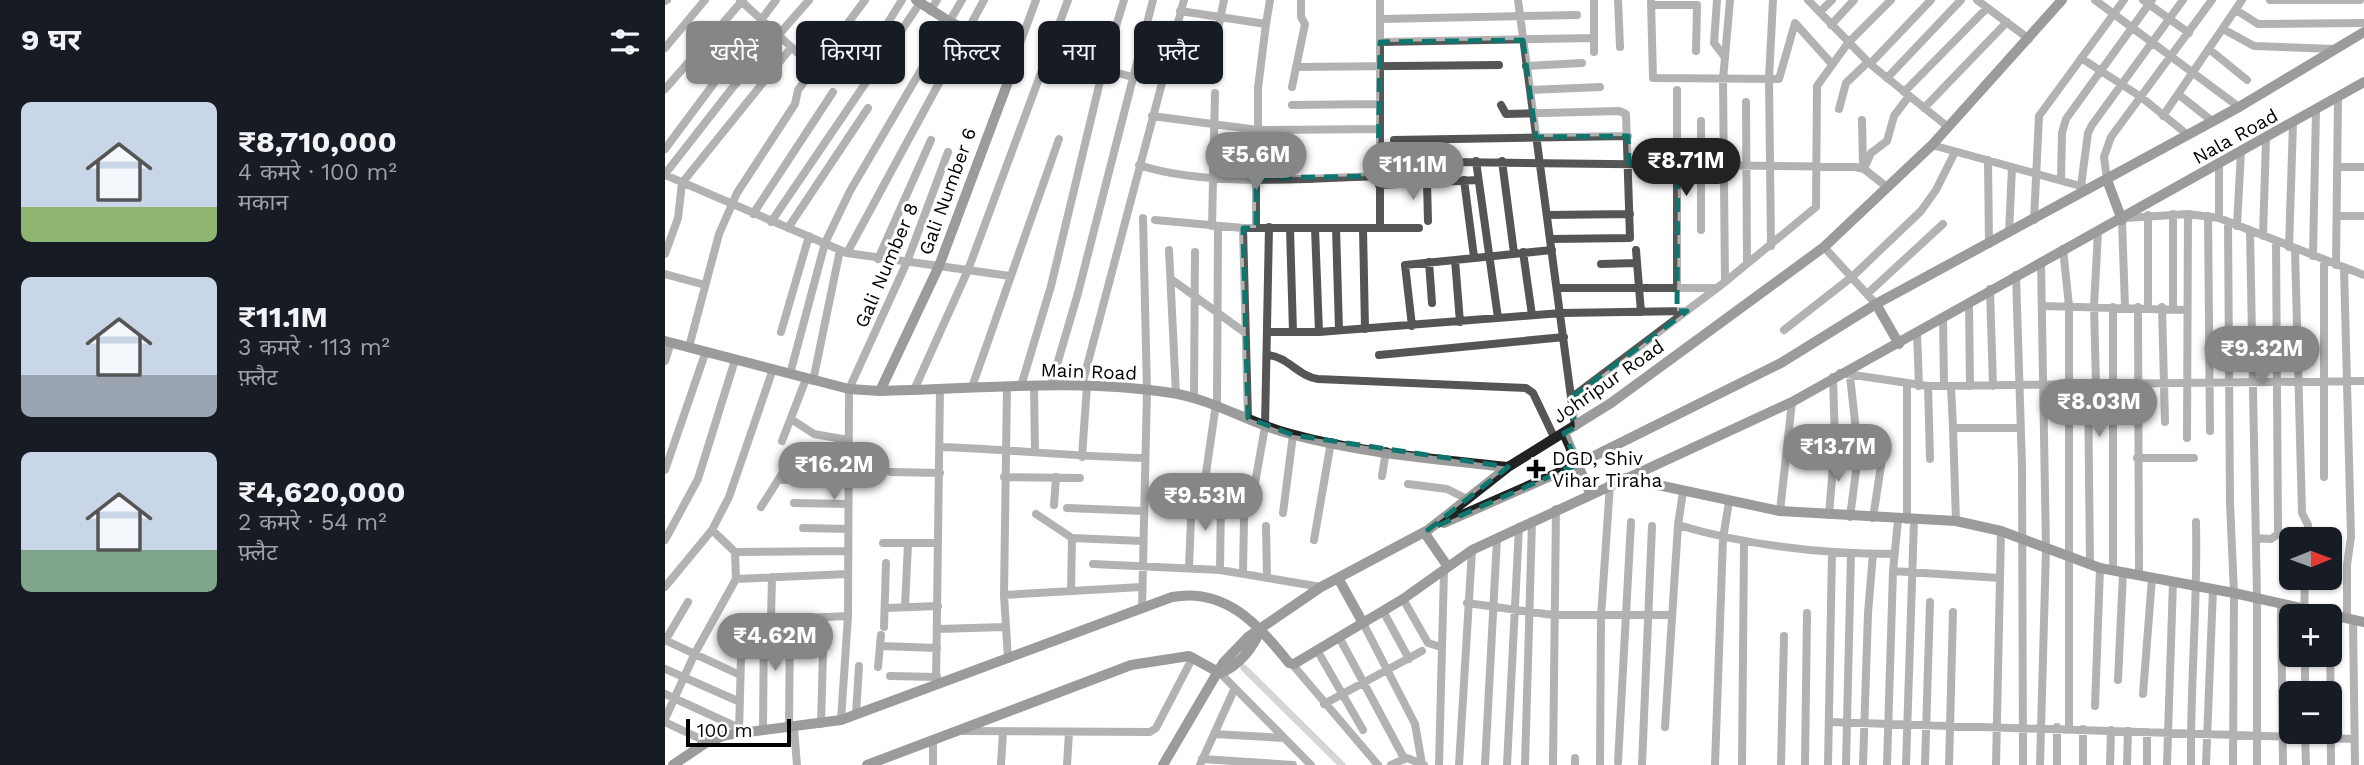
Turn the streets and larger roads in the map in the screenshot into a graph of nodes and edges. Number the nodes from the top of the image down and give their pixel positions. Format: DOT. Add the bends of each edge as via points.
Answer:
graph roads {
  1 [pos="705,0"];
  2 [pos="776,0"];
  3 [pos="809,0"];
  4 [pos="865,0"];
  5 [pos="902,0"];
  6 [pos="937,0"];
  7 [pos="962,0"];
  8 [pos="984,0"];
  9 [pos="1035,0"];
  10 [pos="1068,0"];
  11 [pos="1123,0"];
  12 [pos="1153,0"];
  13 [pos="1184,0"];
  14 [pos="1224,0"];
  15 [pos="1271,0"];
  16 [pos="1301,0"];
  17 [pos="1380,0"];
  18 [pos="1518,0"];
  19 [pos="1594,0"];
  20 [pos="1618,0"];
  21 [pos="1717,0"];
  22 [pos="1730,0"];
  23 [pos="1773,0"];
  24 [pos="1808,0"];
  25 [pos="1832,0"];
  26 [pos="1854,0"];
  27 [pos="1891,0"];
  28 [pos="1931,0"];
  29 [pos="1961,0"];
  30 [pos="2061,0"];
  31 [pos="2095,0"];
  32 [pos="2124,0"];
  33 [pos="2183,0"];
  34 [pos="2212,0"];
  35 [pos="2242,0"];
  36 [pos="2270,0"];
  37 [pos="2360,0"];
  38 [pos="741,1"];
  39 [pos="918,1"];
  40 [pos="2148,1"];
  41 [pos="1651,3"];
  42 [pos="1982,3"];
  43 [pos="2236,10"];
  44 [pos="930,11"];
  45 [pos="1180,11"];
  46 [pos="1820,12"];
  47 [pos="2114,14"];
  48 [pos="1577,15"];
  49 [pos="1521,16"];
  50 [pos="760,19"];
  51 [pos="1220,19"];
  52 [pos="1381,19"];
  53 [pos="2169,19"];
  54 [pos="849,21"];
  55 [pos="889,21"];
  56 [pos="948,21"];
  57 [pos="951,21"];
  58 [pos="974,21"];
  59 [pos="1060,21"];
  60 [pos="1117,21"];
  61 [pos="2007,23"];
  62 [pos="2364,23"];
  63 [pos="1266,24"];
  64 [pos="1831,25"];
  65 [pos="2133,28"];
  66 [pos="2223,29"];
  67 [pos="782,30"];
  68 [pos="1024,31"];
  69 [pos="2364,32"];
  70 [pos="2189,33"];
  71 [pos="1594,38"];
  72 [pos="2029,39"];
  73 [pos="1523,40"];
  74 [pos="782,41"];
  75 [pos="1380,42"];
  76 [pos="2152,42"];
  77 [pos="1848,43"];
  78 [pos="1620,47"];
  79 [pos="665,48"];
  80 [pos="790,49"];
  81 [pos="2209,49"];
  82 [pos="2335,49"];
  83 [pos="1696,51"];
  84 [pos="1594,52"];
  85 [pos="796,54"];
  86 [pos="1724,56"];
  87 [pos="2081,58"];
  88 [pos="2172,58"];
  89 [pos="1582,63"];
  90 [pos="1831,63"];
  91 [pos="1869,63"];
  92 [pos="1379,64"];
  93 [pos="1499,65"];
  94 [pos="1526,66"];
  95 [pos="1296,67"];
  96 [pos="2101,71"];
  97 [pos="2193,72"];
  98 [pos="919,74"];
  99 [pos="1120,74"];
  100 [pos="1132,77"];
  101 [pos="1887,78"];
  102 [pos="1769,79"];
  103 [pos="1038,80"];
  104 [pos="1723,80"];
  105 [pos="2247,80"];
  106 [pos="2364,82"];
  107 [pos="736,84"];
  108 [pos="802,84"];
  109 [pos="938,84"];
  110 [pos="1007,84"];
  111 [pos="1099,84"];
  112 [pos="2122,84"];
  113 [pos="1292,87"];
  114 [pos="1600,87"];
  115 [pos="665,89"];
  116 [pos="1530,90"];
  117 [pos="1677,90"];
  118 [pos="833,92"];
  119 [pos="1215,93"];
  120 [pos="1907,94"];
  121 [pos="2178,94"];
  122 [pos="2141,97"];
  123 [pos="2338,97"];
  124 [pos="1747,102"];
  125 [pos="1378,104"];
  126 [pos="1292,105"];
  127 [pos="1501,105"];
  128 [pos="2239,107"];
  129 [pos="868,108"];
  130 [pos="1924,108"];
  131 [pos="1839,109"];
  132 [pos="2316,110"];
  133 [pos="1533,114"];
  134 [pos="1152,116"];
  135 [pos="2163,116"];
  136 [pos="1862,120"];
  137 [pos="1701,121"];
  138 [pos="2212,121"];
  139 [pos="2293,123"];
  140 [pos="1215,126"];
  141 [pos="1948,127"];
  142 [pos="1378,129"];
  143 [pos="1258,130"];
  144 [pos="2188,135"];
  145 [pos="1628,136"];
  146 [pos="1536,137"];
  147 [pos="1059,139"];
  148 [pos="2266,139"];
  149 [pos="931,140"];
  150 [pos="1394,140"];
  151 [pos="1931,145"];
  152 [pos="665,149"];
  153 [pos="2241,151"];
  154 [pos="948,152"];
  155 [pos="1955,152"];
  156 [pos="1988,160"];
  157 [pos="1476,161"];
  158 [pos="1502,161"];
  159 [pos="1539,161"];
  160 [pos="1451,162"];
  161 [pos="1629,163"];
  162 [pos="1139,165"];
  163 [pos="1678,165"];
  164 [pos="2219,165"];
  165 [pos="1701,166"];
  166 [pos="1747,166"];
  167 [pos="1770,166"];
  168 [pos="1723,167"];
  169 [pos="1816,167"];
  170 [pos="2012,167"];
  171 [pos="2337,167"];
  172 [pos="2364,167"];
  173 [pos="1864,169"];
  174 [pos="2036,173"];
  175 [pos="665,175"];
  176 [pos="1214,177"];
  177 [pos="1256,178"];
  178 [pos="1464,180"];
  179 [pos="1479,180"];
  180 [pos="2061,180"];
  181 [pos="1378,181"];
  182 [pos="683,183"];
  183 [pos="1427,183"];
  184 [pos="2108,185"];
  185 [pos="1887,187"];
  186 [pos="2086,188"];
  187 [pos="732,205"];
  188 [pos="753,214"];
  189 [pos="1630,214"];
  190 [pos="2173,214"];
  191 [pos="2187,214"];
  192 [pos="1547,215"];
  193 [pos="2148,215"];
  194 [pos="2208,216"];
  195 [pos="2337,216"];
  196 [pos="2364,216"];
  197 [pos="2122,217"];
  198 [pos="1143,218"];
  199 [pos="1155,220"];
  200 [pos="2034,220"];
  201 [pos="2224,220"];
  202 [pos="1428,221"];
  203 [pos="771,222"];
  204 [pos="1943,224"];
  205 [pos="1215,226"];
  206 [pos="2238,226"];
  207 [pos="1269,227"];
  208 [pos="787,228"];
  209 [pos="1243,228"];
  210 [pos="1256,228"];
  211 [pos="1290,228"];
  212 [pos="1315,228"];
  213 [pos="1336,228"];
  214 [pos="1363,228"];
  215 [pos="1380,228"];
  216 [pos="1419,228"];
  217 [pos="1701,230"];
  218 [pos="2250,231"];
  219 [pos="2098,232"];
  220 [pos="2009,233"];
  221 [pos="809,236"];
  222 [pos="2263,236"];
  223 [pos="1550,239"];
  224 [pos="2276,242"];
  225 [pos="825,243"];
  226 [pos="1989,244"];
  227 [pos="1771,246"];
  228 [pos="1824,247"];
  229 [pos="2292,248"];
  230 [pos="2063,249"];
  231 [pos="1169,250"];
  232 [pos="1552,250"];
  233 [pos="1636,250"];
  234 [pos="1195,251"];
  235 [pos="843,252"];
  236 [pos="1518,252"];
  237 [pos="665,254"];
  238 [pos="1489,255"];
  239 [pos="2313,256"];
  240 [pos="1474,257"];
  241 [pos="878,259"];
  242 [pos="1455,260"];
  243 [pos="2324,261"];
  244 [pos="907,262"];
  245 [pos="1429,262"];
  246 [pos="2041,262"];
  247 [pos="1637,263"];
  248 [pos="1747,263"];
  249 [pos="1601,264"];
  250 [pos="939,265"];
  251 [pos="2340,267"];
  252 [pos="968,270"];
  253 [pos="665,274"];
  254 [pos="2016,275"];
  255 [pos="2364,275"];
  256 [pos="1010,276"];
  257 [pos="1853,276"];
  258 [pos="1171,279"];
  259 [pos="705,285"];
  260 [pos="1721,285"];
  261 [pos="1638,286"];
  262 [pos="1677,287"];
  263 [pos="1557,288"];
  264 [pos="1990,289"];
  265 [pos="1867,294"];
  266 [pos="1195,296"];
  267 [pos="1432,303"];
  268 [pos="1969,303"];
  269 [pos="1877,304"];
  270 [pos="2042,306"];
  271 [pos="2069,306"];
  272 [pos="2094,306"];
  273 [pos="2113,307"];
  274 [pos="2125,307"];
  275 [pos="2138,307"];
  276 [pos="2148,307"];
  277 [pos="2162,307"];
  278 [pos="2173,308"];
  279 [pos="1686,310"];
  280 [pos="2186,310"];
  281 [pos="1641,312"];
  282 [pos="1218,313"];
  283 [pos="1561,313"];
  284 [pos="1532,315"];
  285 [pos="1498,318"];
  286 [pos="1943,318"];
  287 [pos="1460,322"];
  288 [pos="1412,326"];
  289 [pos="1365,329"];
  290 [pos="1339,330"];
  291 [pos="1784,330"];
  292 [pos="781,332"];
  293 [pos="1244,332"];
  294 [pos="1269,332"];
  295 [pos="1293,332"];
  296 [pos="1319,332"];
  297 [pos="1917,333"];
  298 [pos="1564,337"];
  299 [pos="668,341"];
  300 [pos="1899,344"];
  301 [pos="689,347"];
  302 [pos="706,351"];
  303 [pos="1268,355"];
  304 [pos="1379,355"];
  305 [pos="735,360"];
  306 [pos="665,361"];
  307 [pos="773,369"];
  308 [pos="790,374"];
  309 [pos="1841,375"];
  310 [pos="809,380"];
  311 [pos="2301,380"];
  312 [pos="2228,381"];
  313 [pos="2251,381"];
  314 [pos="2277,381"];
  315 [pos="2324,381"];
  316 [pos="2364,381"];
  317 [pos="2187,382"];
  318 [pos="2211,382"];
  319 [pos="2349,382"];
  320 [pos="2139,383"];
  321 [pos="2164,383"];
  322 [pos="2068,384"];
  323 [pos="2092,384"];
  324 [pos="2113,384"];
  325 [pos="1051,385"];
  326 [pos="1084,385"];
  327 [pos="1906,385"];
  328 [pos="2018,385"];
  329 [pos="2043,385"];
  330 [pos="1007,386"];
  331 [pos="1021,386"];
  332 [pos="1034,386"];
  333 [pos="1924,386"];
  334 [pos="1947,386"];
  335 [pos="1969,386"];
  336 [pos="1993,386"];
  337 [pos="972,387"];
  338 [pos="849,389"];
  339 [pos="940,389"];
  340 [pos="914,390"];
  341 [pos="880,391"];
  342 [pos="1147,391"];
  343 [pos="1176,394"];
  344 [pos="1194,397"];
  345 [pos="1571,398"];
  346 [pos="1792,402"];
  347 [pos="1217,404"];
  348 [pos="1248,418"];
  349 [pos="791,419"];
  350 [pos="2165,422"];
  351 [pos="1265,427"];
  352 [pos="1575,427"];
  353 [pos="1953,428"];
  354 [pos="2021,428"];
  355 [pos="1856,431"];
  356 [pos="2210,431"];
  357 [pos="1293,435"];
  358 [pos="1560,436"];
  359 [pos="2187,439"];
  360 [pos="848,440"];
  361 [pos="782,441"];
  362 [pos="1331,442"];
  363 [pos="940,447"];
  364 [pos="1005,449"];
  365 [pos="1386,451"];
  366 [pos="1035,452"];
  367 [pos="848,454"];
  368 [pos="1858,456"];
  369 [pos="1082,457"];
  370 [pos="1145,458"];
  371 [pos="1930,458"];
  372 [pos="2137,458"];
  373 [pos="2194,458"];
  374 [pos="1882,459"];
  375 [pos="1578,464"];
  376 [pos="1508,467"];
  377 [pos="665,470"];
  378 [pos="891,472"];
  379 [pos="940,473"];
  380 [pos="1206,473"];
  381 [pos="1382,476"];
  382 [pos="1004,477"];
  383 [pos="1056,477"];
  384 [pos="2325,477"];
  385 [pos="848,478"];
  386 [pos="1080,478"];
  387 [pos="1625,478"];
  388 [pos="778,480"];
  389 [pos="1408,484"];
  390 [pos="1610,484"];
  391 [pos="1587,485"];
  392 [pos="1683,492"];
  393 [pos="1192,494"];
  394 [pos="1221,496"];
  395 [pos="1467,499"];
  396 [pos="1252,500"];
  397 [pos="1729,502"];
  398 [pos="794,503"];
  399 [pos="848,505"];
  400 [pos="1054,505"];
  401 [pos="761,507"];
  402 [pos="1067,508"];
  403 [pos="1556,509"];
  404 [pos="1143,511"];
  405 [pos="1780,511"];
  406 [pos="1283,513"];
  407 [pos="1036,514"];
  408 [pos="1829,515"];
  409 [pos="1850,517"];
  410 [pos="1873,518"];
  411 [pos="1244,519"];
  412 [pos="1906,520"];
  413 [pos="1532,521"];
  414 [pos="1631,522"];
  415 [pos="1956,522"];
  416 [pos="2196,522"];
  417 [pos="1678,525"];
  418 [pos="1266,526"];
  419 [pos="1652,526"];
  420 [pos="1519,527"];
  421 [pos="2308,527"];
  422 [pos="803,528"];
  423 [pos="848,529"];
  424 [pos="712,530"];
  425 [pos="1426,531"];
  426 [pos="2001,531"];
  427 [pos="1072,538"];
  428 [pos="1497,538"];
  429 [pos="1723,538"];
  430 [pos="2022,538"];
  431 [pos="2256,538"];
  432 [pos="665,540"];
  433 [pos="1314,540"];
  434 [pos="1142,541"];
  435 [pos="883,543"];
  436 [pos="938,543"];
  437 [pos="1744,543"];
  438 [pos="908,544"];
  439 [pos="1472,550"];
  440 [pos="2046,550"];
  441 [pos="848,551"];
  442 [pos="735,552"];
  443 [pos="1832,552"];
  444 [pos="1851,552"];
  445 [pos="1873,554"];
  446 [pos="1895,554"];
  447 [pos="2071,559"];
  448 [pos="886,563"];
  449 [pos="1093,564"];
  450 [pos="1142,566"];
  451 [pos="1445,566"];
  452 [pos="2095,567"];
  453 [pos="1189,568"];
  454 [pos="1220,570"];
  455 [pos="1893,571"];
  456 [pos="1912,571"];
  457 [pos="1243,572"];
  458 [pos="2118,572"];
  459 [pos="848,573"];
  460 [pos="2139,576"];
  461 [pos="772,577"];
  462 [pos="1267,578"];
  463 [pos="1338,578"];
  464 [pos="2000,578"];
  465 [pos="2152,578"];
  466 [pos="736,579"];
  467 [pos="2173,582"];
  468 [pos="2198,586"];
  469 [pos="665,587"];
  470 [pos="1141,587"];
  471 [pos="1321,587"];
  472 [pos="2213,589"];
  473 [pos="1071,591"];
  474 [pos="2234,593"];
  475 [pos="1004,595"];
  476 [pos="1403,598"];
  477 [pos="2257,598"];
  478 [pos="688,602"];
  479 [pos="1930,602"];
  480 [pos="1468,603"];
  481 [pos="2281,604"];
  482 [pos="905,606"];
  483 [pos="937,606"];
  484 [pos="886,608"];
  485 [pos="1142,609"];
  486 [pos="1493,609"];
  487 [pos="1383,611"];
  488 [pos="1514,611"];
  489 [pos="1953,612"];
  490 [pos="1531,613"];
  491 [pos="1807,613"];
  492 [pos="1553,615"];
  493 [pos="1671,615"];
  494 [pos="848,616"];
  495 [pos="1647,616"];
  496 [pos="824,617"];
  497 [pos="1601,617"];
  498 [pos="1625,617"];
  499 [pos="767,618"];
  500 [pos="790,618"];
  501 [pos="1360,618"];
  502 [pos="2355,620"];
  503 [pos="1006,627"];
  504 [pos="937,629"];
  505 [pos="1260,630"];
  506 [pos="1784,636"];
  507 [pos="1339,637"];
  508 [pos="665,640"];
  509 [pos="881,646"];
  510 [pos="1441,647"];
  511 [pos="937,648"];
  512 [pos="1317,650"];
  513 [pos="1422,651"];
  514 [pos="695,653"];
  515 [pos="1193,657"];
  516 [pos="1008,659"];
  517 [pos="1409,659"];
  518 [pos="1292,664"];
  519 [pos="859,666"];
  520 [pos="878,667"];
  521 [pos="665,668"];
  522 [pos="1224,668"];
  523 [pos="1387,672"];
  524 [pos="740,675"];
  525 [pos="2354,675"];
  526 [pos="890,676"];
  527 [pos="2364,676"];
  528 [pos="684,677"];
  529 [pos="936,680"];
  530 [pos="2118,680"];
  531 [pos="1364,684"];
  532 [pos="1234,690"];
  533 [pos="665,694"];
  534 [pos="2143,694"];
  535 [pos="1342,696"];
  536 [pos="674,698"];
  537 [pos="740,702"];
  538 [pos="1324,704"];
  539 [pos="2095,706"];
  540 [pos="856,714"];
  541 [pos="841,720"];
  542 [pos="665,721"];
  543 [pos="1846,721"];
  544 [pos="1829,722"];
  545 [pos="1865,722"];
  546 [pos="1888,722"];
  547 [pos="821,724"];
  548 [pos="1907,724"];
  549 [pos="1926,724"];
  550 [pos="1950,725"];
  551 [pos="1997,726"];
  552 [pos="2024,726"];
  553 [pos="1665,727"];
  554 [pos="2041,727"];
  555 [pos="2057,727"];
  556 [pos="2069,728"];
  557 [pos="2083,729"];
  558 [pos="739,730"];
  559 [pos="763,730"];
  560 [pos="1363,730"];
  561 [pos="2111,730"];
  562 [pos="957,731"];
  563 [pos="1003,731"];
  564 [pos="2128,731"];
  565 [pos="793,732"];
  566 [pos="1069,732"];
  567 [pos="2147,732"];
  568 [pos="2167,733"];
  569 [pos="1214,734"];
  570 [pos="2191,735"];
  571 [pos="2206,735"];
  572 [pos="2233,736"];
  573 [pos="2256,737"];
  574 [pos="1284,738"];
  575 [pos="2279,738"];
  576 [pos="2342,738"];
  577 [pos="2354,739"];
  578 [pos="933,740"];
  579 [pos="707,742"];
  580 [pos="2283,744"];
  581 [pos="2306,744"];
  582 [pos="2331,744"];
  583 [pos="1404,758"];
  584 [pos="1201,762"];
  585 [pos="1618,762"];
  586 [pos="797,764"];
  587 [pos="931,764"];
  588 [pos="1423,764"];
  589 [pos="673,765"];
  590 [pos="867,765"];
  591 [pos="1001,765"];
  592 [pos="1067,765"];
  593 [pos="1163,765"];
  594 [pos="1293,765"];
  595 [pos="1311,765"];
  596 [pos="1378,765"];
  597 [pos="1391,765"];
  598 [pos="1439,765"];
  599 [pos="1459,765"];
  600 [pos="1485,765"];
  601 [pos="1507,765"];
  602 [pos="1525,765"];
  603 [pos="1553,765"];
  604 [pos="1599,765"];
  605 [pos="1642,765"];
  606 [pos="1715,765"];
  607 [pos="1742,765"];
  608 [pos="1781,765"];
  609 [pos="1805,765"];
  610 [pos="1828,765"];
  611 [pos="1846,765"];
  612 [pos="1863,765"];
  613 [pos="1887,765"];
  614 [pos="1906,765"];
  615 [pos="1925,765"];
  616 [pos="1949,765"];
  617 [pos="1996,765"];
  618 [pos="2023,765"];
  619 [pos="2040,765"];
  620 [pos="2057,765"];
  621 [pos="2083,765"];
  622 [pos="2110,765"];
  623 [pos="2127,765"];
  624 [pos="2147,765"];
  625 [pos="2167,765"];
  626 [pos="2191,765"];
  627 [pos="2206,765"];
  628 [pos="2233,765"];
  629 [pos="2256,765"];
  630 [pos="2283,765"];
  631 [pos="2306,765"];
  632 [pos="2331,765"];
  633 [pos="2355,765"];
  1 -- 79 [label="street"];
  2 -- 50 [label="street"];
  3 -- 67 [label="street"];
  4 -- 54 [label="street"];
  5 -- 55 [label="street"];
  6 -- 44 [label="street"];
  7 -- 57 [label="street"];
  8 -- 58 [label="street"];
  9 -- 68 [label="street, Gali Number 6"];
  10 -- 59 [label="street"];
  11 -- 60 [label="street"];
  12 -- 100 [label="street"];
  13 -- 45 [label="street"];
  14 -- 51 [label="street"];
  15 -- 63 [label="street"];
  16 -- 95 [label="street" via="1305,24"];
  17 -- 52 [label="street"];
  18 -- 49 [label="street"];
  19 -- 71 [label="street"];
  20 -- 78 [label="street"];
  21 -- 86 [label="street" via="1714,43"];
  22 -- 86 [label="street"];
  23 -- 102 [label="street"];
  24 -- 46 [label="street"];
  25 -- 46 [label="street"];
  26 -- 64 [label="street"];
  27 -- 77 [label="street"];
  28 -- 91 [label="street"];
  29 -- 101 [label="street"];
  30 -- 72 [label="street, Johripur Road"];
  31 -- 47 [label="street"];
  32 -- 47 [label="street"];
  33 -- 53 [label="street"];
  34 -- 70 [label="street"];
  35 -- 43 [label="street"];
  36 -- 37 [label="street"];
  38 -- 50 [label="street"];
  38 -- 115 [label="street"];
  39 -- 44 [label="street"];
  39 -- 203 [label="street"];
  40 -- 53 [label="street"];
  40 -- 65 [label="street"];
  41 -- 83 [label="street" via="1697,5"];
  41 -- 104 [label="street" via="1653,78"];
  42 -- 61 [label="street"];
  42 -- 120 [label="street"];
  43 -- 62 [label="street" via="2258,24"];
  43 -- 66 [label="street"];
  44 -- 56 [label="street"];
  45 -- 51 [label="street"];
  45 -- 134 [label="street"];
  46 -- 64 [label="street"];
  47 -- 65 [label="street"];
  47 -- 87 [label="street"];
  48 -- 49 [label="street"];
  49 -- 52 [label="street"];
  49 -- 73 [label="street"];
  50 -- 152 [label="street"];
  51 -- 63 [label="street"];
  52 -- 75 [label="street"];
  53 -- 70 [label="street"];
  53 -- 76 [label="street"];
  61 -- 72 [label="street"];
  61 -- 130 [label="street"];
  63 -- 143 [label="street"];
  64 -- 77 [label="street"];
  65 -- 76 [label="street"];
  65 -- 96 [label="street"];
  66 -- 81 [label="street"];
  66 -- 82 [label="street" via="2254,46"];
  69 -- 82 [label="street"];
  70 -- 88 [label="street"];
  71 -- 73 [label="street"];
  71 -- 84 [label="street"];
  72 -- 141 [label="street, Johripur Road"];
  73 -- 75 [label="street"];
  73 -- 94 [label="street"];
  74 -- 80 [label="street"];
  75 -- 92 [label="street"];
  76 -- 88 [label="street"];
  76 -- 112 [label="street"];
  77 -- 90 [label="street"];
  77 -- 91 [label="street"];
  80 -- 85 [label="street"];
  80 -- 182 [label="street"];
  81 -- 97 [label="street"];
  81 -- 105 [label="street"];
  82 -- 128 [label="street"];
  86 -- 104 [label="street"];
  87 -- 96 [label="street"];
  87 -- 174 [label="street" via="2039,116"];
  88 -- 97 [label="street"];
  88 -- 122 [label="street"];
  89 -- 94 [label="street"];
  90 -- 102 [label="street" via="1795,23 1783,74"];
  90 -- 169 [label="street" via="1817,86"];
  91 -- 101 [label="street"];
  91 -- 131 [label="street" via="1846,83"];
  92 -- 93 [label="street"];
  92 -- 95 [label="street"];
  92 -- 125 [label="street"];
  94 -- 116 [label="street"];
  95 -- 113 [label="street"];
  96 -- 112 [label="street"];
  96 -- 180 [label="street" via="2063,126"];
  97 -- 121 [label="street"];
  97 -- 128 [label="street"];
  98 -- 225 [label="street"];
  99 -- 100 [label="street"];
  100 -- 325 [label="street"];
  101 -- 120 [label="street"];
  102 -- 104 [label="street"];
  102 -- 167 [label="street"];
  103 -- 252 [label="street"];
  104 -- 168 [label="street"];
  106 -- 123 [label="street, Nala Road"];
  107 -- 175 [label="street"];
  108 -- 187 [label="street" via="795,104"];
  109 -- 235 [label="street"];
  110 -- 250 [label="street, Gali Number 6"];
  111 -- 331 [label="street" via="1051,286"];
  112 -- 122 [label="street"];
  112 -- 186 [label="street" via="2088,133"];
  114 -- 116 [label="street"];
  116 -- 133 [label="street"];
  117 -- 163 [label="street"];
  118 -- 188 [label="street"];
  119 -- 140 [label="street"];
  120 -- 130 [label="street"];
  120 -- 173 [label="street" via="1887,141 1871,153"];
  121 -- 135 [label="street"];
  121 -- 138 [label="street"];
  122 -- 135 [label="street"];
  122 -- 184 [label="street" via="2106,146"];
  123 -- 132 [label="street, Nala Road"];
  123 -- 171 [label="street"];
  124 -- 166 [label="street"];
  125 -- 126 [label="street"];
  125 -- 142 [label="street"];
  127 -- 133 [label="street" via="1504,114"];
  128 -- 138 [label="street"];
  129 -- 208 [label="street"];
  130 -- 141 [label="street"];
  132 -- 139 [label="street, Nala Road"];
  132 -- 239 [label="street"];
  133 -- 145 [label="street" via="1623,111"];
  133 -- 146 [label="street"];
  134 -- 140 [label="street"];
  134 -- 162 [label="street"];
  135 -- 144 [label="street"];
  136 -- 173 [label="street"];
  137 -- 165 [label="street"];
  138 -- 144 [label="street"];
  139 -- 148 [label="street, Nala Road"];
  139 -- 229 [label="street"];
  140 -- 143 [label="street"];
  140 -- 176 [label="street"];
  141 -- 151 [label="street, Johripur Road"];
  142 -- 143 [label="street"];
  142 -- 181 [label="street"];
  144 -- 184 [label="street"];
  145 -- 146 [label="street"];
  145 -- 161 [label="street"];
  146 -- 150 [label="street"];
  146 -- 159 [label="street"];
  147 -- 256 [label="street"];
  148 -- 153 [label="street, Nala Road"];
  148 -- 222 [label="street"];
  149 -- 241 [label="street"];
  151 -- 155 [label="street"];
  151 -- 185 [label="street, Johripur Road"];
  153 -- 164 [label="street, Nala Road"];
  153 -- 206 [label="street"];
  154 -- 244 [label="street, Gali Number 8"];
  155 -- 156 [label="street"];
  155 -- 257 [label="street" via="1928,204"];
  156 -- 170 [label="street"];
  156 -- 226 [label="street"];
  157 -- 158 [label="street"];
  157 -- 160 [label="street"];
  157 -- 179 [label="street"];
  158 -- 159 [label="street"];
  158 -- 236 [label="street"];
  159 -- 161 [label="street"];
  159 -- 192 [label="street"];
  161 -- 163 [label="street"];
  161 -- 189 [label="street"];
  162 -- 176 [label="street"];
  162 -- 326 [label="street"];
  163 -- 165 [label="street"];
  163 -- 262 [label="street"];
  164 -- 197 [label="street, Nala Road"];
  164 -- 201 [label="street"];
  165 -- 168 [label="street"];
  165 -- 217 [label="street"];
  166 -- 167 [label="street"];
  166 -- 168 [label="street"];
  166 -- 248 [label="street"];
  167 -- 169 [label="street"];
  167 -- 227 [label="street"];
  168 -- 260 [label="street"];
  169 -- 173 [label="street"];
  169 -- 227 [label="street" via="1817,205"];
  170 -- 174 [label="street"];
  170 -- 220 [label="street"];
  171 -- 172 [label="street"];
  171 -- 195 [label="street"];
  173 -- 185 [label="street"];
  174 -- 180 [label="street"];
  174 -- 200 [label="street"];
  175 -- 182 [label="street"];
  176 -- 177 [label="street"];
  176 -- 205 [label="street"];
  177 -- 181 [label="street"];
  177 -- 210 [label="street"];
  178 -- 179 [label="street"];
  178 -- 183 [label="street"];
  178 -- 240 [label="street"];
  179 -- 238 [label="street"];
  180 -- 186 [label="street"];
  181 -- 183 [label="street"];
  181 -- 215 [label="street"];
  182 -- 187 [label="street"];
  182 -- 237 [label="street" via="678,218"];
  183 -- 202 [label="street"];
  184 -- 186 [label="street"];
  184 -- 197 [label="street"];
  185 -- 228 [label="street, Johripur Road"];
  186 -- 200 [label="street"];
  187 -- 188 [label="street"];
  187 -- 259 [label="street"];
  188 -- 203 [label="street"];
  189 -- 192 [label="street"];
  189 -- 223 [label="street" via="1629,238"];
  190 -- 191 [label="street"];
  190 -- 193 [label="street"];
  190 -- 278 [label="street"];
  191 -- 194 [label="street"];
  191 -- 280 [label="street"];
  192 -- 223 [label="street"];
  193 -- 197 [label="street"];
  193 -- 276 [label="street"];
  194 -- 201 [label="street"];
  194 -- 318 [label="street"];
  195 -- 196 [label="street"];
  195 -- 251 [label="street"];
  197 -- 219 [label="street, Nala Road"];
  197 -- 274 [label="street"];
  198 -- 342 [label="street"];
  199 -- 205 [label="street"];
  200 -- 220 [label="street"];
  201 -- 206 [label="street"];
  201 -- 312 [label="street"];
  203 -- 208 [label="street"];
  204 -- 265 [label="street"];
  205 -- 209 [label="street"];
  205 -- 282 [label="street"];
  206 -- 218 [label="street"];
  207 -- 210 [label="street"];
  207 -- 211 [label="street"];
  207 -- 294 [label="street"];
  208 -- 221 [label="street"];
  209 -- 210 [label="street"];
  209 -- 293 [label="street"];
  211 -- 212 [label="street"];
  211 -- 295 [label="street"];
  212 -- 213 [label="street"];
  212 -- 296 [label="street"];
  213 -- 214 [label="street"];
  213 -- 290 [label="street"];
  214 -- 215 [label="street"];
  214 -- 289 [label="street"];
  215 -- 216 [label="street"];
  218 -- 222 [label="street"];
  218 -- 313 [label="street"];
  219 -- 230 [label="street, Nala Road"];
  219 -- 272 [label="street"];
  220 -- 226 [label="street"];
  221 -- 225 [label="street"];
  221 -- 292 [label="street"];
  222 -- 224 [label="street"];
  223 -- 232 [label="street"];
  224 -- 229 [label="street"];
  224 -- 314 [label="street"];
  225 -- 235 [label="street"];
  225 -- 308 [label="street"];
  226 -- 269 [label="street"];
  227 -- 248 [label="street"];
  228 -- 257 [label="street"];
  228 -- 352 [label="street, Johripur Road"];
  229 -- 239 [label="street"];
  229 -- 311 [label="street"];
  230 -- 246 [label="street, Nala Road"];
  230 -- 271 [label="street"];
  231 -- 258 [label="street"];
  232 -- 236 [label="street"];
  232 -- 263 [label="street"];
  233 -- 247 [label="street"];
  234 -- 266 [label="street"];
  235 -- 241 [label="street"];
  235 -- 310 [label="street"];
  236 -- 238 [label="street"];
  236 -- 284 [label="street"];
  238 -- 240 [label="street"];
  238 -- 285 [label="street"];
  239 -- 243 [label="street"];
  240 -- 242 [label="street"];
  241 -- 244 [label="street"];
  242 -- 245 [label="street"];
  242 -- 287 [label="street"];
  243 -- 251 [label="street"];
  243 -- 315 [label="street"];
  244 -- 250 [label="street"];
  244 -- 338 [label="street, Gali Number 8"];
  245 -- 267 [label="street"];
  245 -- 288 [label="street" via="1405,265"];
  246 -- 254 [label="street, Nala Road"];
  246 -- 270 [label="street"];
  247 -- 249 [label="street"];
  247 -- 261 [label="street"];
  248 -- 260 [label="street"];
  250 -- 252 [label="street"];
  250 -- 341 [label="street, Gali Number 6"];
  251 -- 255 [label="street"];
  251 -- 319 [label="street"];
  252 -- 256 [label="street"];
  252 -- 340 [label="street"];
  253 -- 259 [label="street"];
  254 -- 264 [label="street, Nala Road"];
  254 -- 328 [label="street"];
  256 -- 337 [label="street"];
  257 -- 265 [label="street"];
  257 -- 291 [label="street"];
  258 -- 266 [label="street"];
  258 -- 343 [label="street"];
  259 -- 301 [label="street"];
  260 -- 262 [label="street"];
  260 -- 279 [label="street"];
  261 -- 262 [label="street"];
  261 -- 263 [label="street"];
  261 -- 281 [label="street"];
  263 -- 283 [label="street"];
  264 -- 268 [label="street, Nala Road"];
  264 -- 336 [label="street"];
  265 -- 269 [label="street"];
  266 -- 282 [label="street"];
  266 -- 344 [label="street"];
  268 -- 286 [label="street, Nala Road"];
  268 -- 335 [label="street"];
  269 -- 300 [label="street"];
  269 -- 375 [label="street" via="1781,363"];
  270 -- 271 [label="street"];
  270 -- 329 [label="street"];
  271 -- 272 [label="street"];
  271 -- 322 [label="street"];
  272 -- 273 [label="street"];
  272 -- 323 [label="street"];
  273 -- 274 [label="street"];
  273 -- 324 [label="street"];
  274 -- 275 [label="street"];
  275 -- 276 [label="street"];
  275 -- 320 [label="street"];
  276 -- 277 [label="street"];
  277 -- 278 [label="street"];
  277 -- 321 [label="street"];
  278 -- 280 [label="street"];
  279 -- 281 [label="street"];
  279 -- 345 [label="street"];
  280 -- 317 [label="street"];
  281 -- 283 [label="street"];
  282 -- 293 [label="street"];
  282 -- 347 [label="street"];
  283 -- 284 [label="street"];
  283 -- 298 [label="street"];
  284 -- 285 [label="street"];
  285 -- 287 [label="street"];
  286 -- 297 [label="street, Nala Road"];
  286 -- 334 [label="street"];
  287 -- 288 [label="street"];
  288 -- 289 [label="street"];
  289 -- 290 [label="street"];
  290 -- 296 [label="street"];
  293 -- 348 [label="street"];
  294 -- 295 [label="street"];
  294 -- 303 [label="street"];
  295 -- 296 [label="street"];
  297 -- 300 [label="street, Nala Road"];
  297 -- 333 [label="street"];
  298 -- 304 [label="street"];
  298 -- 345 [label="street"];
  299 -- 301 [label="street, Main Road"];
  299 -- 306 [label="street"];
  300 -- 309 [label="street, Nala Road"];
  301 -- 302 [label="street, Main Road"];
  302 -- 305 [label="street, Main Road"];
  302 -- 377 [label="street"];
  303 -- 351 [label="street"];
  303 -- 358 [label="street" via="1318,379 1526,388"];
  305 -- 307 [label="street, Main Road"];
  305 -- 432 [label="street" via="698,479"];
  307 -- 308 [label="street, Main Road"];
  307 -- 424 [label="street" via="733,486"];
  308 -- 310 [label="street, Main Road"];
  309 -- 327 [label="street"];
  309 -- 346 [label="street, Nala Road"];
  309 -- 355 [label="street"];
  309 -- 408 [label="street"];
  310 -- 338 [label="street, Main Road"];
  310 -- 349 [label="street"];
  311 -- 314 [label="street"];
  311 -- 315 [label="street"];
  311 -- 421 [label="street" via="2302,513"];
  312 -- 313 [label="street"];
  312 -- 318 [label="street"];
  312 -- 474 [label="street"];
  313 -- 314 [label="street"];
  313 -- 431 [label="street"];
  314 -- 431 [label="street" via="2278,534 2271,539"];
  315 -- 319 [label="street"];
  315 -- 384 [label="street"];
  316 -- 319 [label="street"];
  317 -- 318 [label="street"];
  317 -- 321 [label="street"];
  317 -- 359 [label="street"];
  318 -- 356 [label="street"];
  319 -- 502 [label="street" via="2351,538 2347,565"];
  320 -- 321 [label="street"];
  320 -- 324 [label="street"];
  320 -- 372 [label="street"];
  321 -- 350 [label="street"];
  322 -- 323 [label="street"];
  322 -- 329 [label="street"];
  322 -- 447 [label="street"];
  323 -- 324 [label="street"];
  323 -- 452 [label="street"];
  324 -- 458 [label="street"];
  325 -- 326 [label="street, Main Road"];
  325 -- 332 [label="street, Main Road"];
  326 -- 342 [label="street, Main Road"];
  326 -- 369 [label="street"];
  327 -- 333 [label="street"];
  327 -- 412 [label="street"];
  328 -- 329 [label="street"];
  328 -- 336 [label="street"];
  328 -- 354 [label="street"];
  329 -- 440 [label="street"];
  330 -- 331 [label="street, Main Road"];
  330 -- 337 [label="street, Main Road"];
  330 -- 364 [label="street"];
  331 -- 332 [label="street, Main Road"];
  332 -- 366 [label="street"];
  333 -- 334 [label="street"];
  333 -- 371 [label="street"];
  334 -- 335 [label="street"];
  334 -- 353 [label="street"];
  335 -- 336 [label="street"];
  337 -- 339 [label="street, Main Road"];
  338 -- 341 [label="street, Main Road"];
  338 -- 360 [label="street"];
  339 -- 340 [label="street, Main Road"];
  339 -- 363 [label="street"];
  340 -- 341 [label="street, Main Road"];
  342 -- 343 [label="street, Main Road"];
  342 -- 370 [label="street"];
  343 -- 344 [label="street, Main Road"];
  344 -- 347 [label="street, Main Road"];
  345 -- 352 [label="street"];
  346 -- 387 [label="street, Nala Road"];
  346 -- 405 [label="street"];
  347 -- 348 [label="street, Main Road"];
  347 -- 380 [label="street"];
  348 -- 351 [label="street, Main Road"];
  349 -- 360 [label="street" via="814,434"];
  349 -- 361 [label="street"];
  351 -- 357 [label="street, Main Road"];
  351 -- 396 [label="street"];
  352 -- 358 [label="street, Johripur Road"];
  353 -- 354 [label="street"];
  353 -- 415 [label="street"];
  354 -- 430 [label="street"];
  357 -- 362 [label="street, Main Road"];
  357 -- 406 [label="street"];
  358 -- 375 [label="street"];
  358 -- 376 [label="street, Johripur Road"];
  360 -- 367 [label="street"];
  362 -- 365 [label="street, Main Road"];
  362 -- 433 [label="street"];
  363 -- 364 [label="street"];
  363 -- 379 [label="street"];
  364 -- 366 [label="street"];
  364 -- 382 [label="street"];
  365 -- 376 [label="street, Main Road"];
  365 -- 381 [label="street"];
  366 -- 369 [label="street"];
  367 -- 385 [label="street"];
  367 -- 388 [label="street" via="792,458"];
  368 -- 409 [label="street"];
  369 -- 370 [label="street"];
  370 -- 404 [label="street"];
  372 -- 373 [label="street"];
  372 -- 460 [label="street"];
  374 -- 410 [label="street"];
  375 -- 391 [label="street"];
  375 -- 425 [label="street"];
  376 -- 395 [label="street, Johripur Road"];
  378 -- 379 [label="street"];
  379 -- 436 [label="street"];
  382 -- 383 [label="street"];
  382 -- 475 [label="street"];
  383 -- 386 [label="street"];
  383 -- 400 [label="street"];
  385 -- 388 [label="street"];
  385 -- 399 [label="street"];
  387 -- 390 [label="street, Nala Road"];
  387 -- 392 [label="street"];
  388 -- 401 [label="street"];
  389 -- 395 [label="street" via="1447,489"];
  390 -- 391 [label="street, Nala Road"];
  390 -- 497 [label="street"];
  391 -- 403 [label="street, Nala Road"];
  392 -- 397 [label="street"];
  392 -- 417 [label="street"];
  393 -- 453 [label="street"];
  394 -- 454 [label="street"];
  395 -- 425 [label="street, Johripur Road"];
  397 -- 405 [label="street"];
  397 -- 429 [label="street"];
  398 -- 399 [label="street"];
  399 -- 423 [label="street"];
  402 -- 404 [label="street"];
  403 -- 413 [label="street, Nala Road"];
  403 -- 492 [label="street"];
  404 -- 434 [label="street"];
  405 -- 408 [label="street"];
  407 -- 427 [label="street"];
  408 -- 409 [label="street"];
  409 -- 410 [label="street"];
  410 -- 412 [label="street"];
  411 -- 457 [label="street"];
  412 -- 415 [label="street"];
  412 -- 446 [label="street"];
  412 -- 456 [label="street"];
  413 -- 420 [label="street, Nala Road"];
  413 -- 490 [label="street"];
  414 -- 498 [label="street"];
  415 -- 426 [label="street"];
  416 -- 468 [label="street"];
  417 -- 429 [label="street"];
  417 -- 493 [label="street"];
  418 -- 462 [label="street"];
  419 -- 495 [label="street"];
  420 -- 428 [label="street, Nala Road"];
  420 -- 488 [label="street"];
  422 -- 423 [label="street"];
  423 -- 441 [label="street"];
  424 -- 442 [label="street"];
  424 -- 469 [label="street"];
  425 -- 451 [label="street"];
  425 -- 463 [label="street, Johripur Road"];
  426 -- 430 [label="street"];
  426 -- 464 [label="street"];
  427 -- 434 [label="street"];
  427 -- 473 [label="street"];
  428 -- 439 [label="street, Nala Road"];
  428 -- 486 [label="street"];
  429 -- 437 [label="street"];
  429 -- 606 [label="street"];
  430 -- 440 [label="street"];
  430 -- 552 [label="street"];
  431 -- 477 [label="street"];
  434 -- 450 [label="street"];
  435 -- 438 [label="street"];
  436 -- 438 [label="street"];
  436 -- 483 [label="street"];
  437 -- 443 [label="street"];
  437 -- 607 [label="street"];
  438 -- 482 [label="street"];
  439 -- 451 [label="street, Nala Road"];
  439 -- 480 [label="street"];
  440 -- 447 [label="street"];
  440 -- 554 [label="street"];
  441 -- 442 [label="street"];
  441 -- 459 [label="street"];
  442 -- 466 [label="street"];
  443 -- 444 [label="street"];
  443 -- 544 [label="street"];
  444 -- 445 [label="street"];
  444 -- 543 [label="street"];
  445 -- 446 [label="street"];
  445 -- 545 [label="street"];
  446 -- 455 [label="street"];
  447 -- 452 [label="street"];
  447 -- 556 [label="street"];
  448 -- 484 [label="street"];
  449 -- 450 [label="street"];
  450 -- 453 [label="street"];
  450 -- 470 [label="street"];
  451 -- 476 [label="street, Nala Road"];
  451 -- 510 [label="street"];
  452 -- 458 [label="street"];
  452 -- 539 [label="street"];
  453 -- 454 [label="street"];
  454 -- 457 [label="street"];
  455 -- 456 [label="street"];
  455 -- 546 [label="street"];
  456 -- 464 [label="street"];
  456 -- 548 [label="street"];
  457 -- 462 [label="street"];
  458 -- 460 [label="street"];
  458 -- 530 [label="street"];
  459 -- 461 [label="street"];
  459 -- 494 [label="street"];
  460 -- 465 [label="street"];
  461 -- 466 [label="street"];
  461 -- 499 [label="street"];
  462 -- 471 [label="street"];
  463 -- 471 [label="street, Johripur Road"];
  463 -- 501 [label="street"];
  464 -- 551 [label="street"];
  465 -- 467 [label="street"];
  465 -- 534 [label="street"];
  466 -- 514 [label="street"];
  467 -- 468 [label="street"];
  467 -- 568 [label="street"];
  468 -- 472 [label="street"];
  468 -- 570 [label="street"];
  470 -- 473 [label="street"];
  470 -- 485 [label="street"];
  471 -- 505 [label="street, Johripur Road"];
  472 -- 474 [label="street"];
  472 -- 571 [label="street"];
  473 -- 475 [label="street"];
  474 -- 477 [label="street"];
  474 -- 572 [label="street"];
  475 -- 503 [label="street"];
  476 -- 487 [label="street, Nala Road"];
  476 -- 510 [label="street" via="1428,643"];
  477 -- 481 [label="street"];
  477 -- 573 [label="street"];
  478 -- 508 [label="street"];
  479 -- 549 [label="street"];
  480 -- 486 [label="street"];
  480 -- 599 [label="street"];
  482 -- 483 [label="street"];
  482 -- 484 [label="street"];
  483 -- 504 [label="street"];
  484 -- 509 [label="street"];
  485 -- 505 [label="street" via="1171,597 1201,594 1226,604"];
  485 -- 516 [label="street"];
  486 -- 488 [label="street"];
  486 -- 600 [label="street"];
  487 -- 501 [label="street, Nala Road"];
  487 -- 517 [label="street"];
  488 -- 490 [label="street"];
  488 -- 601 [label="street"];
  489 -- 550 [label="street"];
  490 -- 492 [label="street"];
  490 -- 602 [label="street"];
  491 -- 609 [label="street"];
  492 -- 497 [label="street"];
  492 -- 603 [label="street"];
  493 -- 495 [label="street"];
  493 -- 553 [label="street"];
  494 -- 496 [label="street"];
  494 -- 541 [label="street"];
  495 -- 498 [label="street"];
  495 -- 605 [label="street"];
  496 -- 500 [label="street"];
  496 -- 547 [label="street"];
  497 -- 498 [label="street"];
  497 -- 604 [label="street"];
  498 -- 585 [label="street"];
  499 -- 500 [label="street"];
  499 -- 524 [label="street" via="742,621"];
  499 -- 559 [label="street"];
  500 -- 565 [label="street"];
  501 -- 507 [label="street, Nala Road"];
  501 -- 523 [label="street"];
  502 -- 525 [label="street"];
  503 -- 504 [label="street"];
  503 -- 516 [label="street"];
  504 -- 511 [label="street"];
  505 -- 518 [label="street"];
  505 -- 522 [label="street"];
  506 -- 608 [label="street"];
  507 -- 512 [label="street, Nala Road"];
  507 -- 531 [label="street"];
  508 -- 514 [label="street"];
  509 -- 511 [label="street"];
  509 -- 520 [label="street"];
  510 -- 598 [label="street"];
  511 -- 529 [label="street"];
  512 -- 518 [label="street, Nala Road"];
  512 -- 535 [label="street"];
  513 -- 517 [label="street"];
  514 -- 524 [label="street"];
  514 -- 528 [label="street"];
  515 -- 522 [label="street"];
  515 -- 562 [label="street" via="1131,665"];
  515 -- 566 [label="street" via="1154,730"];
  516 -- 529 [label="street"];
  517 -- 523 [label="street"];
  518 -- 538 [label="street"];
  519 -- 540 [label="street"];
  521 -- 528 [label="street"];
  522 -- 532 [label="street"];
  522 -- 593 [label="street"];
  523 -- 531 [label="street"];
  523 -- 588 [label="street" via="1415,724"];
  524 -- 537 [label="street"];
  525 -- 527 [label="street"];
  525 -- 577 [label="street"];
  526 -- 529 [label="street"];
  528 -- 536 [label="street"];
  528 -- 537 [label="street"];
  529 -- 540 [label="street"];
  531 -- 535 [label="street"];
  531 -- 583 [label="street"];
  532 -- 569 [label="street"];
  532 -- 574 [label="street"];
  533 -- 536 [label="street"];
  535 -- 538 [label="street"];
  535 -- 560 [label="street"];
  536 -- 542 [label="street"];
  536 -- 558 [label="street"];
  537 -- 558 [label="street"];
  538 -- 596 [label="street"];
  540 -- 541 [label="street"];
  541 -- 547 [label="street"];
  542 -- 579 [label="street"];
  543 -- 544 [label="street"];
  543 -- 545 [label="street"];
  543 -- 611 [label="street"];
  544 -- 610 [label="street"];
  545 -- 546 [label="street"];
  545 -- 612 [label="street"];
  546 -- 548 [label="street"];
  546 -- 613 [label="street"];
  547 -- 565 [label="street"];
  548 -- 549 [label="street"];
  548 -- 614 [label="street"];
  549 -- 550 [label="street"];
  549 -- 615 [label="street"];
  550 -- 551 [label="street"];
  550 -- 616 [label="street"];
  551 -- 552 [label="street"];
  551 -- 617 [label="street"];
  552 -- 554 [label="street"];
  552 -- 618 [label="street"];
  554 -- 555 [label="street"];
  554 -- 619 [label="street"];
  555 -- 556 [label="street"];
  555 -- 620 [label="street"];
  556 -- 557 [label="street"];
  557 -- 561 [label="street"];
  557 -- 621 [label="street"];
  558 -- 559 [label="street"];
  558 -- 579 [label="street"];
  559 -- 565 [label="street"];
  561 -- 564 [label="street"];
  561 -- 622 [label="street"];
  562 -- 563 [label="street"];
  562 -- 578 [label="street"];
  563 -- 566 [label="street"];
  563 -- 591 [label="street"];
  564 -- 567 [label="street"];
  564 -- 623 [label="street"];
  565 -- 586 [label="street"];
  566 -- 592 [label="street"];
  567 -- 568 [label="street"];
  567 -- 624 [label="street"];
  568 -- 570 [label="street"];
  568 -- 625 [label="street"];
  569 -- 574 [label="street"];
  569 -- 584 [label="street"];
  570 -- 571 [label="street"];
  570 -- 626 [label="street"];
  571 -- 572 [label="street"];
  571 -- 627 [label="street"];
  572 -- 573 [label="street"];
  572 -- 628 [label="street"];
  573 -- 575 [label="street"];
  573 -- 629 [label="street"];
  574 -- 595 [label="street"];
  576 -- 577 [label="street"];
  577 -- 633 [label="street"];
  578 -- 587 [label="street"];
  578 -- 590 [label="street"];
  579 -- 589 [label="street"];
  580 -- 630 [label="street"];
  581 -- 631 [label="street"];
  582 -- 632 [label="street"];
  583 -- 588 [label="street"];
  583 -- 597 [label="street"];
  584 -- 594 [label="street"];
}
